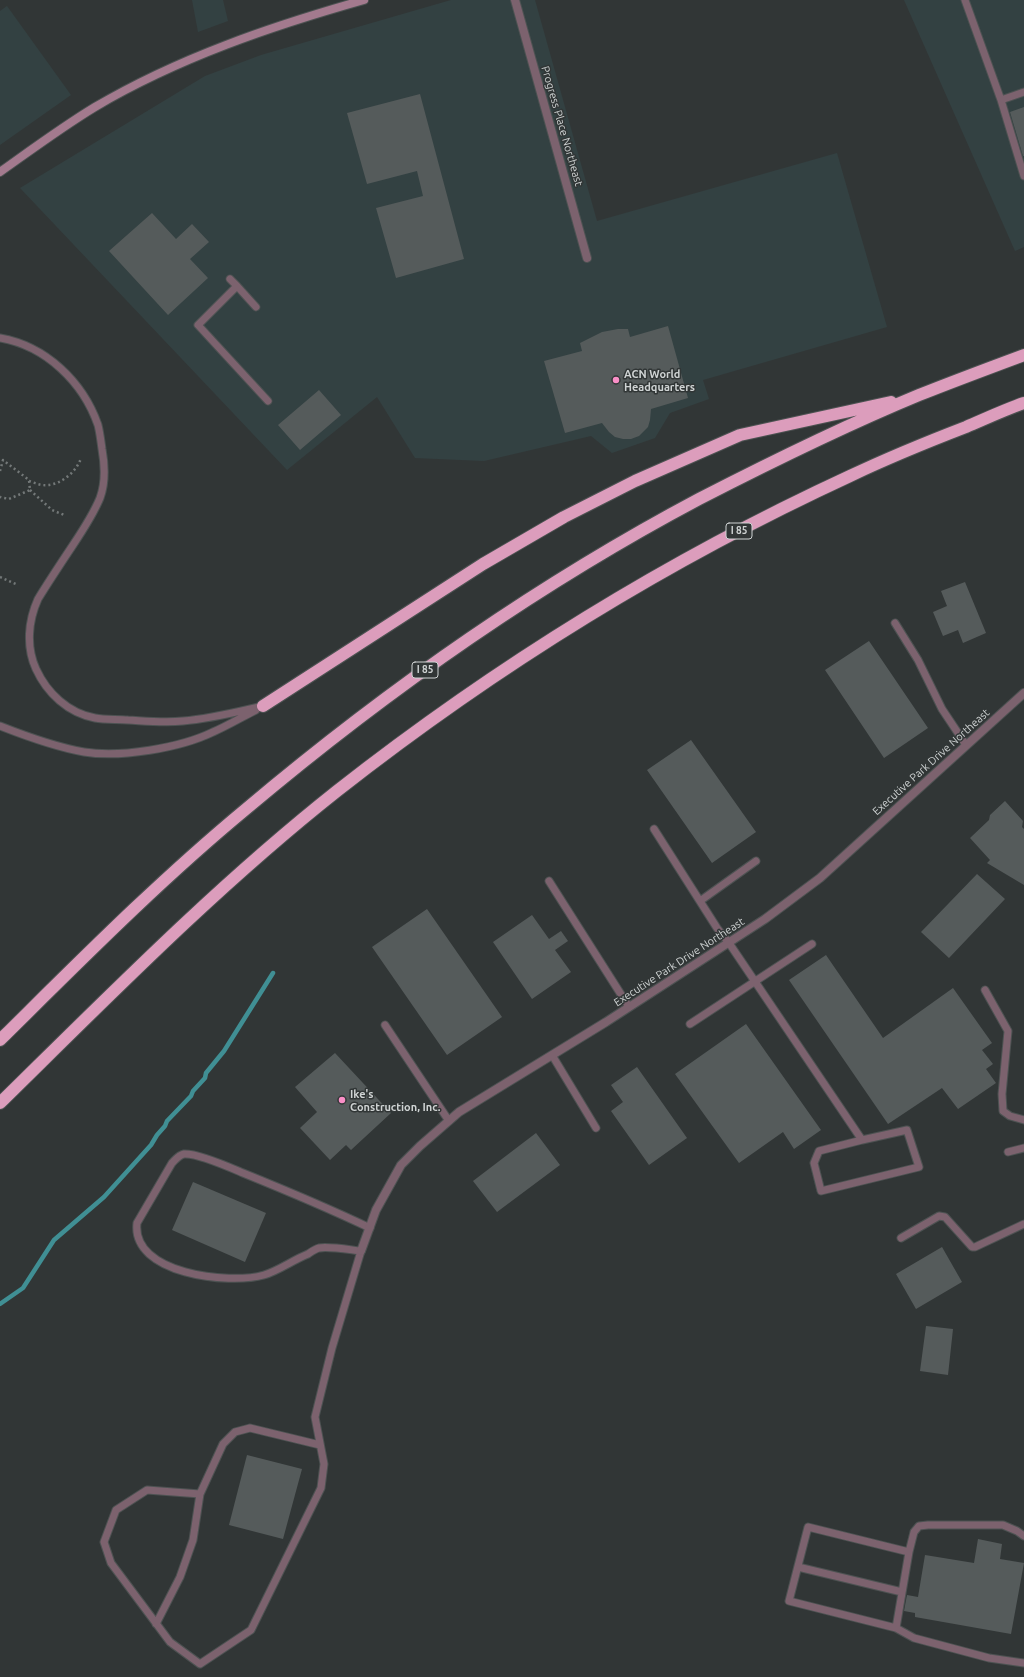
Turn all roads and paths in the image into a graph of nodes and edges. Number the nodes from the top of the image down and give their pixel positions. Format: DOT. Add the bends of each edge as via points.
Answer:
graph roads {
  1 [pos="364,0"];
  2 [pos="515,0"];
  3 [pos="965,0"];
  4 [pos="343,3"];
  5 [pos="1024,92"];
  6 [pos="1001,100"];
  7 [pos="0,172"];
  8 [pos="1024,176"];
  9 [pos="587,258"];
  10 [pos="230,279"];
  11 [pos="237,286"];
  12 [pos="256,307"];
  13 [pos="0,338"];
  14 [pos="1024,355"];
  15 [pos="916,396"];
  16 [pos="268,401"];
  17 [pos="1024,403"];
  18 [pos="81,458"];
  19 [pos="1,460"];
  20 [pos="0,471"];
  21 [pos="29,480"];
  22 [pos="30,490"];
  23 [pos="0,497"];
  24 [pos="64,515"];
  25 [pos="0,578"];
  26 [pos="18,585"];
  27 [pos="895,623"];
  28 [pos="1024,693"];
  29 [pos="263,706"];
  30 [pos="0,726"];
  31 [pos="966,745"];
  32 [pos="654,829"];
  33 [pos="756,861"];
  34 [pos="549,881"];
  35 [pos="700,901"];
  36 [pos="729,943"];
  37 [pos="812,944"];
  38 [pos="756,982"];
  39 [pos="985,990"];
  40 [pos="629,1007"];
  41 [pos="690,1024"];
  42 [pos="385,1025"];
  43 [pos="0,1040"];
  44 [pos="552,1055"];
  45 [pos="0,1103"];
  46 [pos="1024,1120"];
  47 [pos="449,1121"];
  48 [pos="596,1128"];
  49 [pos="862,1140"];
  50 [pos="1024,1148"];
  51 [pos="1008,1152"];
  52 [pos="1024,1224"];
  53 [pos="370,1228"];
  54 [pos="901,1238"];
  55 [pos="361,1251"];
  56 [pos="320,1444"];
  57 [pos="200,1494"];
  58 [pos="1024,1536"];
  59 [pos="909,1552"];
  60 [pos="798,1566"];
  61 [pos="902,1592"];
  62 [pos="156,1624"];
  63 [pos="896,1628"];
  64 [pos="1024,1663"];
  1 -- 4 [label="main road"];
  2 -- 9 [label="street, Progress Place Northeast"];
  3 -- 6 [label="lane"];
  4 -- 7 [label="main road" via="214,50 166,71 96,106"];
  5 -- 6 [label="lane"];
  6 -- 8 [label="lane"];
  10 -- 11 [label="lane"];
  11 -- 12 [label="lane"];
  11 -- 16 [label="lane" via="198,324"];
  13 -- 29 [label="lane" via="34,350 67,374 86,399 98,426 104,464 105,476 100,497 90,519 33,610 29,628 30,649 43,684 60,702 94,718 184,721"];
  14 -- 15 [label="highway, I 85"];
  15 -- 29 [label="highway" via="740,435 635,481 564,517 482,564"];
  15 -- 43 [label="highway, I 85" via="813,443 697,501 533,597 437,662 360,717 244,810 109,933"];
  17 -- 45 [label="highway, I 85" via="894,456 793,503 691,556 613,600 473,692 387,753 262,854 141,964"];
  18 -- 21 [label="path" via="75,471 55,484 38,485"];
  19 -- 20 [label="path"];
  19 -- 21 [label="path"];
  21 -- 22 [label="path"];
  22 -- 23 [label="path" via="10,499"];
  22 -- 24 [label="path" via="52,510"];
  25 -- 26 [label="path"];
  27 -- 31 [label="lane" via="918,660 942,709"];
  28 -- 31 [label="street, Executive Park Drive Northeast"];
  29 -- 30 [label="lane" via="211,733 164,748 126,753 86,752 41,742"];
  31 -- 36 [label="street, Executive Park Drive Northeast" via="820,878"];
  32 -- 35 [label="lane"];
  33 -- 35 [label="lane"];
  34 -- 40 [label="lane"];
  35 -- 36 [label="lane"];
  36 -- 38 [label="lane"];
  36 -- 40 [label="street, Executive Park Drive Northeast"];
  37 -- 38 [label="lane"];
  38 -- 41 [label="lane"];
  38 -- 49 [label="lane"];
  39 -- 46 [label="lane" via="1008,1031 1002,1094 1003,1110 1010,1116"];
  40 -- 44 [label="street, Executive Park Drive Northeast"];
  42 -- 47 [label="lane"];
  44 -- 47 [label="street, Executive Park Drive Northeast" via="482,1097"];
  44 -- 48 [label="lane"];
  47 -- 53 [label="street, Executive Park Drive Northeast" via="401,1165 376,1210"];
  49 -- 49 [label="lane" via="906,1130 919,1167 821,1191 814,1163 819,1151"];
  50 -- 51 [label="lane"];
  52 -- 54 [label="lane" via="972,1247 945,1217 938,1216"];
  53 -- 55 [label="street, Executive Park Drive Northeast"];
  53 -- 55 [label="lane" via="224,1165 185,1154 180,1155 172,1163 137,1223 136,1232 140,1243 149,1254 165,1266 195,1274 226,1278 246,1279 265,1274 319,1248"];
  55 -- 56 [label="lane" via="332,1348 315,1417"];
  56 -- 57 [label="lane" via="250,1428 235,1432 223,1444"];
  56 -- 62 [label="lane" via="324,1464 321,1488 251,1630 200,1664 170,1642"];
  57 -- 62 [label="lane" via="193,1540 180,1577"];
  57 -- 62 [label="lane" via="148,1490 116,1510 104,1542 111,1564"];
  58 -- 59 [label="lane" via="1003,1525 919,1526 914,1532"];
  59 -- 60 [label="lane" via="808,1527"];
  59 -- 61 [label="lane"];
  60 -- 61 [label="lane"];
  60 -- 63 [label="lane" via="789,1601"];
  61 -- 63 [label="lane"];
  63 -- 64 [label="lane" via="914,1638 989,1658"];
}
